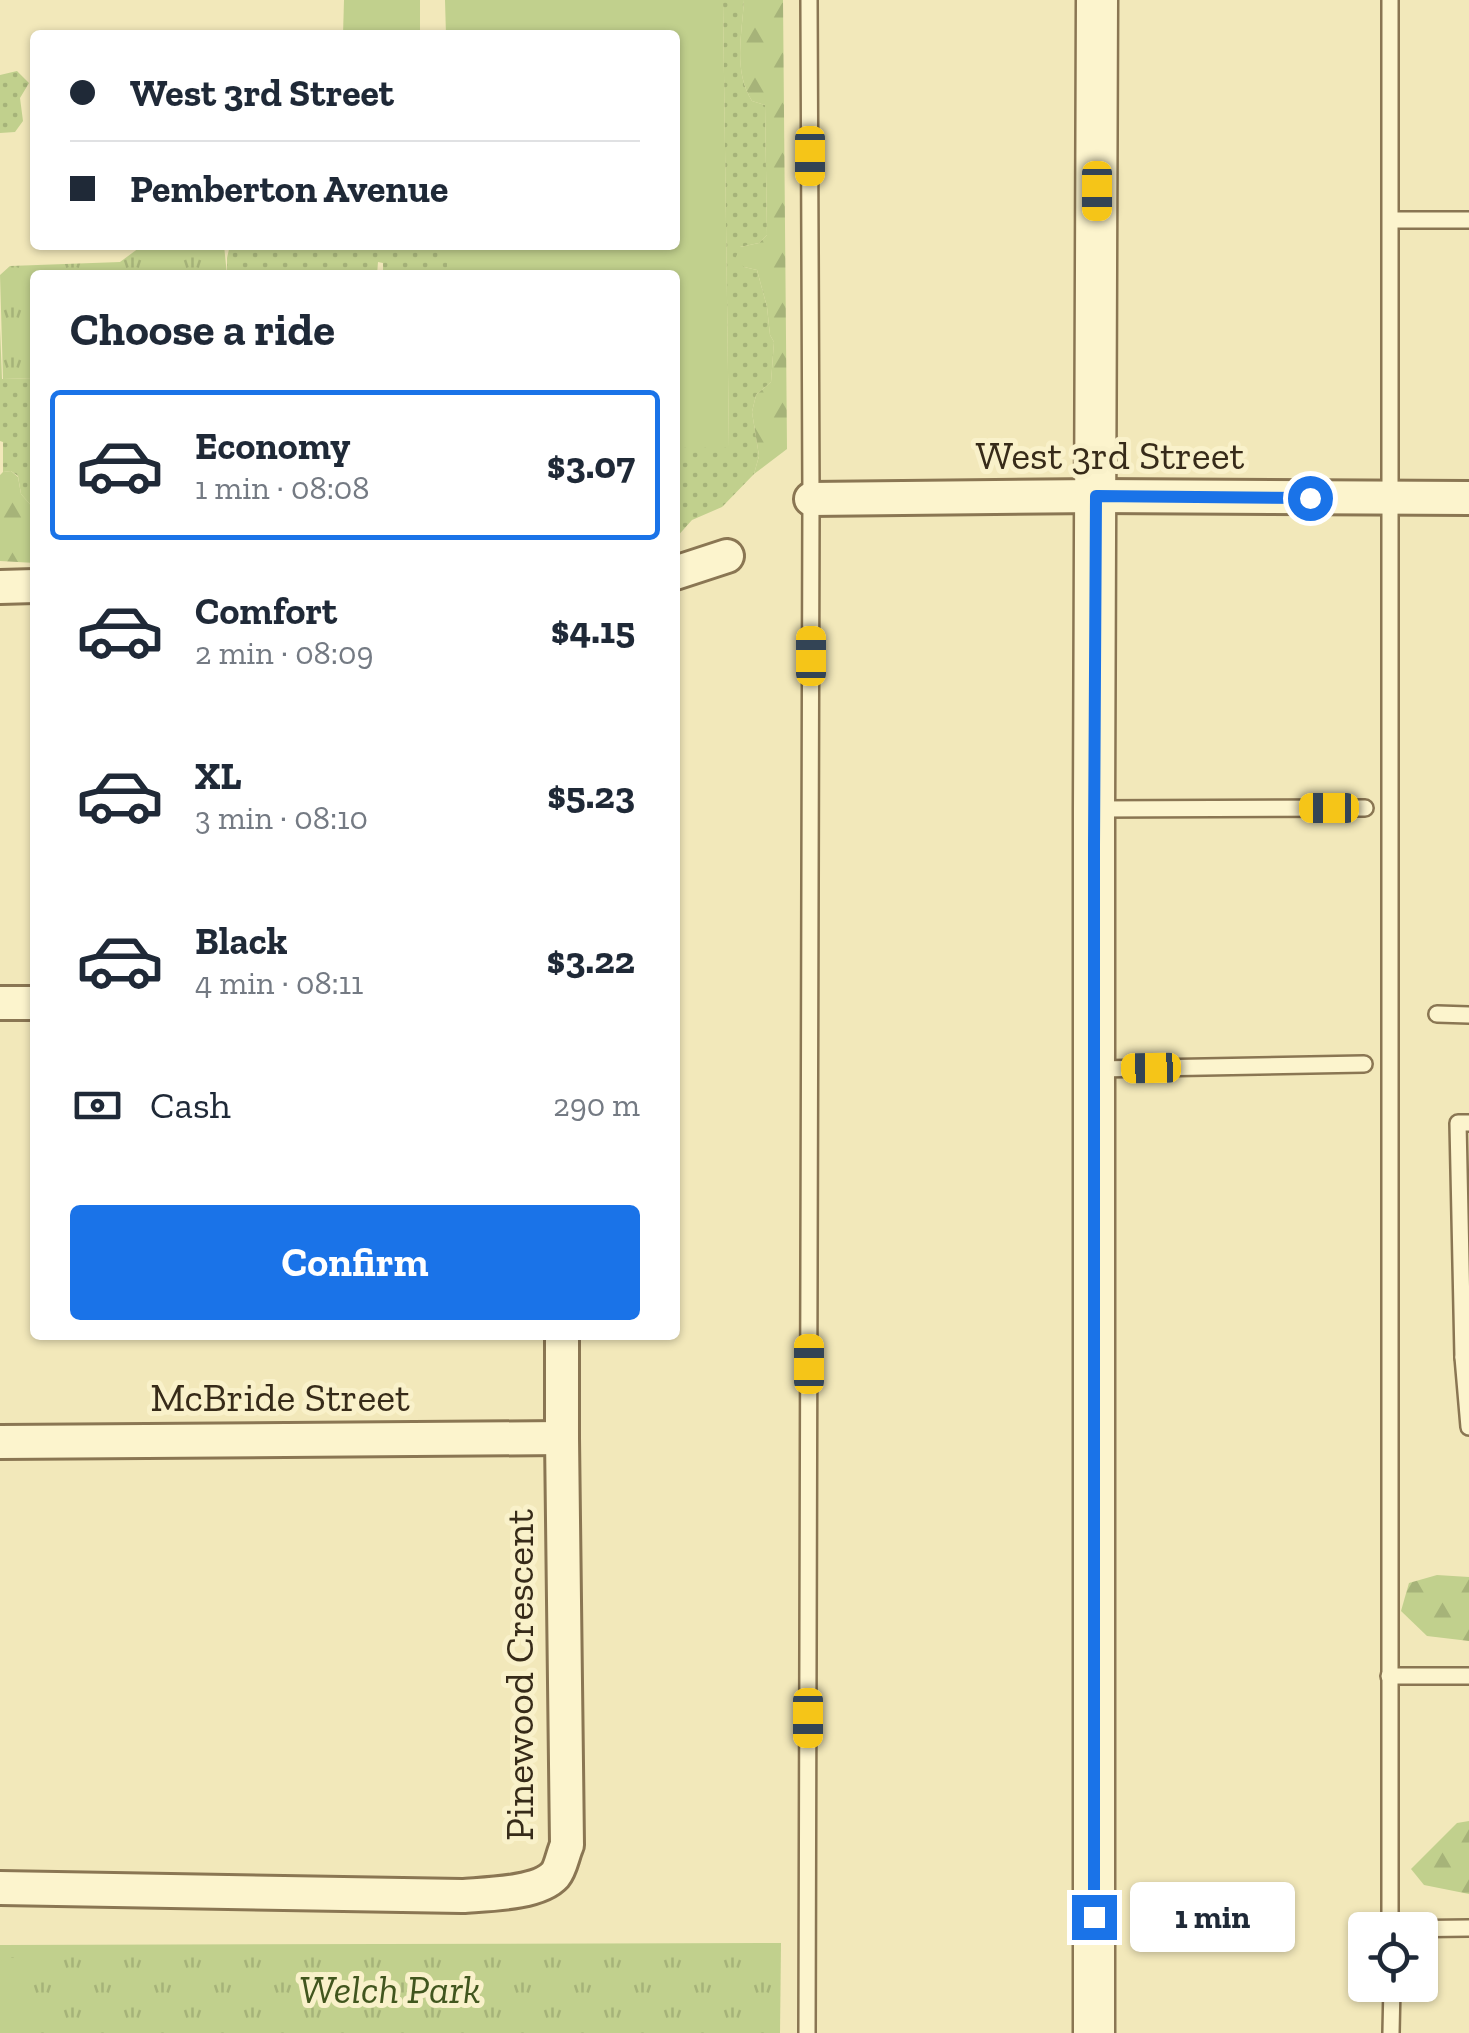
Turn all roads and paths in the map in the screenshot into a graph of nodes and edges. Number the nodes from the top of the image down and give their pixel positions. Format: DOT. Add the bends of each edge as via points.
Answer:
graph roads {
  1 [pos="809,0"];
  2 [pos="1097,0"];
  3 [pos="1390,0"];
  4 [pos="1391,220"];
  5 [pos="1469,220"];
  6 [pos="1096,496"];
  7 [pos="1389,498"];
  8 [pos="1469,498"];
  9 [pos="811,499"];
  10 [pos="726,556"];
  11 [pos="680,571"];
  12 [pos="0,586"];
  13 [pos="30,586"];
  14 [pos="1364,808"];
  15 [pos="1094,809"];
  16 [pos="30,1003"];
  17 [pos="0,1004"];
  18 [pos="1437,1014"];
  19 [pos="1469,1015"];
  20 [pos="1364,1064"];
  21 [pos="1094,1069"];
  22 [pos="1469,1123"];
  23 [pos="562,1340"];
  24 [pos="1466,1358"];
  25 [pos="1469,1427"];
  26 [pos="562,1438"];
  27 [pos="0,1442"];
  28 [pos="1389,1676"];
  29 [pos="1469,1676"];
  30 [pos="0,1888"];
  31 [pos="1390,1912"];
  32 [pos="1438,1928"];
  33 [pos="1469,1928"];
  34 [pos="1392,2002"];
  35 [pos="807,2033"];
  36 [pos="1094,2033"];
  37 [pos="1391,2033"];
  1 -- 9 [label="lane"];
  2 -- 6 [label="street"];
  3 -- 4 [label="lane"];
  4 -- 5 [label="lane"];
  4 -- 7 [label="lane"];
  6 -- 7 [label="street, West 3rd Street"];
  6 -- 9 [label="street, West 3rd Street"];
  6 -- 15 [label="street"];
  7 -- 8 [label="street, West 3rd Street"];
  7 -- 28 [label="lane"];
  9 -- 35 [label="lane"];
  10 -- 11 [label="street"];
  12 -- 13 [label="street"];
  14 -- 15 [label="lane"];
  15 -- 21 [label="street"];
  16 -- 17 [label="street"];
  18 -- 19 [label="lane"];
  20 -- 21 [label="lane"];
  21 -- 36 [label="street"];
  22 -- 24 [label="lane" via="1458,1123"];
  23 -- 26 [label="street, Pinewood Crescent"];
  24 -- 25 [label="lane"];
  26 -- 27 [label="street, McBride Street"];
  26 -- 30 [label="street, Pinewood Crescent" via="566,1844 556,1874 537,1886 462,1896"];
  28 -- 29 [label="lane"];
  28 -- 31 [label="lane"];
  32 -- 33 [label="lane"];
  34 -- 37 [label="lane"];
}
